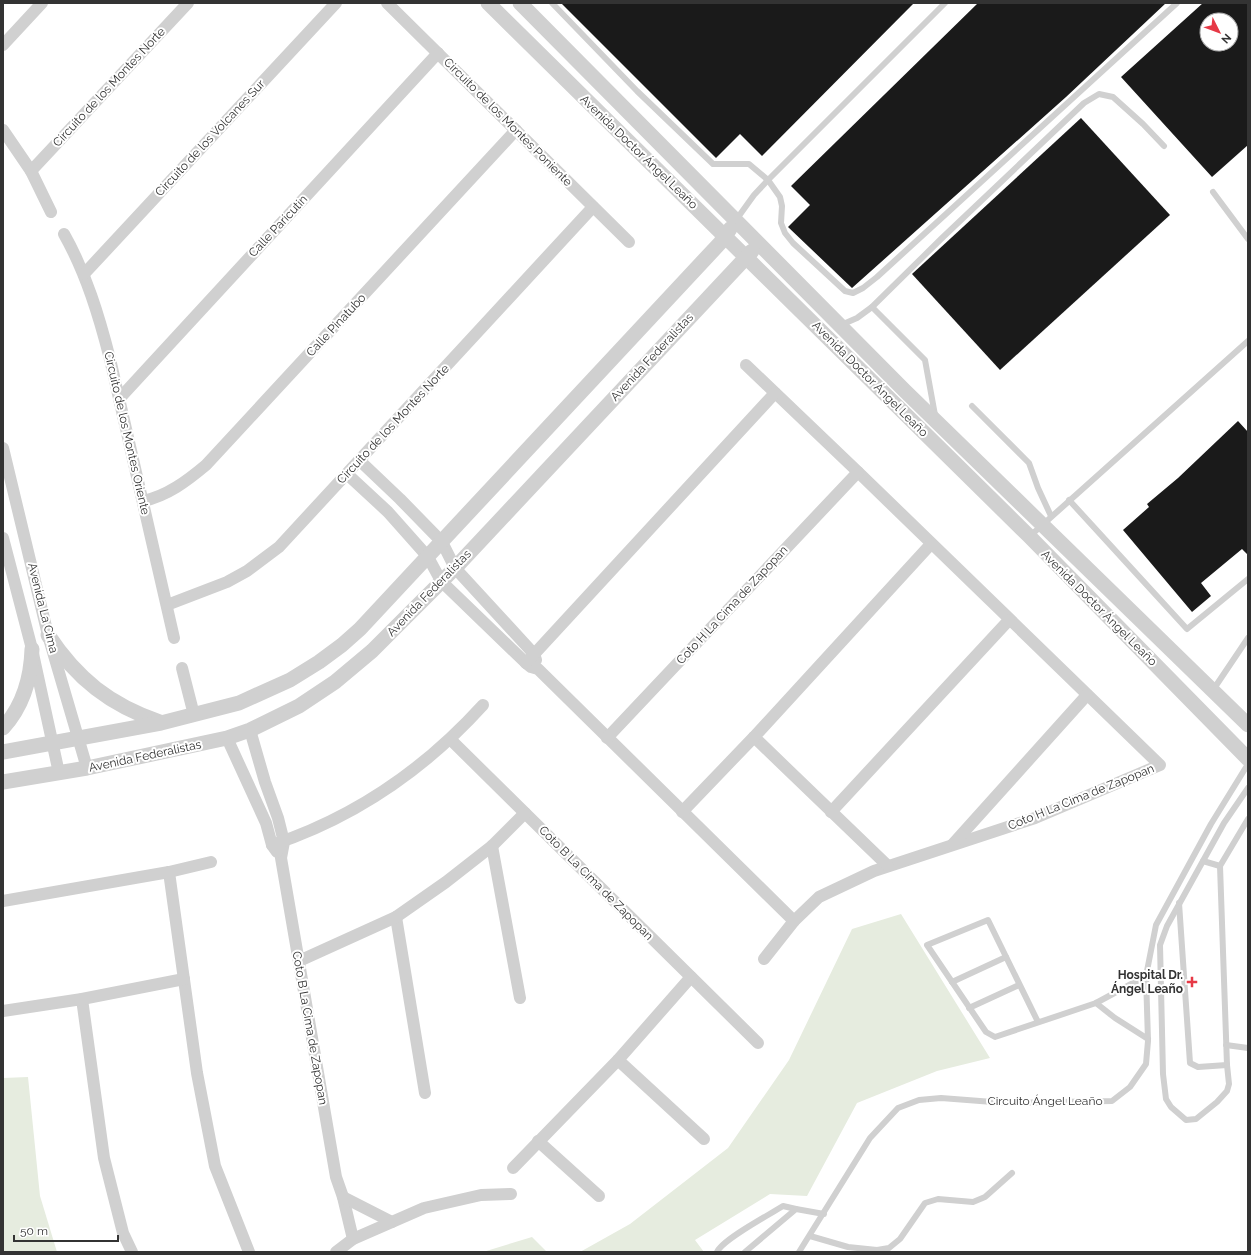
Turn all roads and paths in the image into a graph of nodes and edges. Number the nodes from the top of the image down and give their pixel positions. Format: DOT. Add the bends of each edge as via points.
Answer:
graph roads {
  1 [pos="42,3"];
  2 [pos="188,3"];
  3 [pos="336,3"];
  4 [pos="387,3"];
  5 [pos="488,3"];
  6 [pos="520,3"];
  7 [pos="552,3"];
  8 [pos="945,3"];
  9 [pos="1177,3"];
  10 [pos="3,45"];
  11 [pos="438,53"];
  12 [pos="615,98"];
  13 [pos="600,114"];
  14 [pos="3,130"];
  15 [pos="516,130"];
  16 [pos="1164,146"];
  17 [pos="31,171"];
  18 [pos="768,180"];
  19 [pos="1213,192"];
  20 [pos="593,207"];
  21 [pos="50,212"];
  22 [pos="736,220"];
  23 [pos="64,234"];
  24 [pos="725,237"];
  25 [pos="1248,239"];
  26 [pos="629,242"];
  27 [pos="759,243"];
  28 [pos="746,257"];
  29 [pos="84,274"];
  30 [pos="872,307"];
  31 [pos="841,326"];
  32 [pos="1248,341"];
  33 [pos="746,365"];
  34 [pos="775,393"];
  35 [pos="119,399"];
  36 [pos="972,406"];
  37 [pos="936,421"];
  38 [pos="3,448"];
  39 [pos="359,460"];
  40 [pos="858,472"];
  41 [pos="347,474"];
  42 [pos="1069,500"];
  43 [pos="143,501"];
  44 [pos="409,508"];
  45 [pos="1046,520"];
  46 [pos="396,522"];
  47 [pos="23,531"];
  48 [pos="1029,536"];
  49 [pos="3,537"];
  50 [pos="442,542"];
  51 [pos="931,544"];
  52 [pos="27,547"];
  53 [pos="5,553"];
  54 [pos="428,557"];
  55 [pos="455,568"];
  56 [pos="1248,579"];
  57 [pos="442,582"];
  58 [pos="167,605"];
  59 [pos="1009,620"];
  60 [pos="48,635"];
  61 [pos="174,638"];
  62 [pos="1248,638"];
  63 [pos="32,649"];
  64 [pos="530,658"];
  65 [pos="182,668"];
  66 [pos="1213,690"];
  67 [pos="1087,695"];
  68 [pos="483,705"];
  69 [pos="194,715"];
  70 [pos="161,722"];
  71 [pos="1248,725"];
  72 [pos="3,728"];
  73 [pos="250,730"];
  74 [pos="754,737"];
  75 [pos="78,738"];
  76 [pos="227,738"];
  77 [pos="607,738"];
  78 [pos="451,740"];
  79 [pos="52,742"];
  80 [pos="3,752"];
  81 [pos="1248,759"];
  82 [pos="1248,764"];
  83 [pos="87,768"];
  84 [pos="59,773"];
  85 [pos="3,782"];
  86 [pos="1248,788"];
  87 [pos="682,812"];
  88 [pos="831,812"];
  89 [pos="525,813"];
  90 [pos="1248,819"];
  91 [pos="278,843"];
  92 [pos="952,845"];
  93 [pos="492,846"];
  94 [pos="1203,861"];
  95 [pos="211,862"];
  96 [pos="888,866"];
  97 [pos="1220,866"];
  98 [pos="169,872"];
  99 [pos="3,901"];
  100 [pos="1180,903"];
  101 [pos="396,916"];
  102 [pos="794,920"];
  103 [pos="1006,958"];
  104 [pos="764,959"];
  105 [pos="299,961"];
  106 [pos="1146,976"];
  107 [pos="691,977"];
  108 [pos="184,979"];
  109 [pos="952,982"];
  110 [pos="1019,985"];
  111 [pos="520,998"];
  112 [pos="82,999"];
  113 [pos="1096,1003"];
  114 [pos="969,1008"];
  115 [pos="3,1011"];
  116 [pos="1038,1022"];
  117 [pos="1148,1039"];
  118 [pos="758,1043"];
  119 [pos="1226,1045"];
  120 [pos="1248,1048"];
  121 [pos="618,1060"];
  122 [pos="1227,1065"];
  123 [pos="424,1093"];
  124 [pos="704,1139"];
  125 [pos="538,1141"];
  126 [pos="513,1168"];
  127 [pos="1012,1173"];
  128 [pos="511,1194"];
  129 [pos="599,1196"];
  130 [pos="344,1197"];
  131 [pos="796,1209"];
  132 [pos="824,1214"];
  133 [pos="392,1222"];
  134 [pos="810,1236"];
  135 [pos="353,1239"];
  136 [pos="132,1252"];
  137 [pos="249,1252"];
  138 [pos="336,1252"];
  139 [pos="717,1252"];
  140 [pos="745,1252"];
  141 [pos="799,1252"];
  1 -- 10 [label="street"];
  2 -- 17 [label="street, Circuito de los Montes Norte"];
  3 -- 29 [label="street, Circuito de los Volcanes Sur"];
  4 -- 11 [label="street, Circuito de los Montes Poniente"];
  5 -- 13 [label="street, Avenida Doctor Ángel Leaño"];
  6 -- 12 [label="street, Avenida Doctor Ángel Leaño"];
  7 -- 18 [label="lane" via="637,91 713,164 748,164"];
  8 -- 18 [label="lane"];
  9 -- 18 [label="lane" via="877,277 853,293 845,291 785,233 781,223 780,197"];
  11 -- 15 [label="street, Circuito de los Montes Poniente"];
  11 -- 35 [label="street, Calle Paricutin"];
  12 -- 13 [label="street"];
  12 -- 22 [label="street, Avenida Doctor Ángel Leaño"];
  13 -- 24 [label="street, Avenida Doctor Ángel Leaño"];
  14 -- 17 [label="street"];
  15 -- 20 [label="street, Circuito de los Montes Poniente"];
  15 -- 43 [label="street, Calle Pinatubo" via="206,465 188,480"];
  16 -- 30 [label="lane" via="1113,97 1099,94 1084,103"];
  17 -- 21 [label="street"];
  18 -- 22 [label="lane"];
  19 -- 25 [label="lane"];
  20 -- 26 [label="street, Circuito de los Montes Poniente"];
  20 -- 39 [label="street, Circuito de los Montes Norte"];
  22 -- 24 [label="street, Avenida Federalistas"];
  22 -- 27 [label="street, Avenida Doctor Ángel Leaño"];
  23 -- 29 [label="street, Circuito de los Montes Oriente"];
  24 -- 28 [label="street, Avenida Doctor Ángel Leaño"];
  24 -- 50 [label="street, Avenida Federalistas"];
  27 -- 28 [label="street, Avenida Federalistas"];
  27 -- 31 [label="street, Avenida Doctor Ángel Leaño"];
  28 -- 48 [label="street, Avenida Doctor Ángel Leaño"];
  28 -- 55 [label="street, Avenida Federalistas"];
  29 -- 35 [label="street, Circuito de los Montes Oriente" via="100,322"];
  30 -- 31 [label="lane"];
  30 -- 37 [label="lane" via="925,360"];
  31 -- 37 [label="street, Avenida Doctor Ángel Leaño"];
  32 -- 42 [label="lane"];
  33 -- 34 [label="street, Coto H La Cima de Zapopan"];
  34 -- 40 [label="street, Coto H La Cima de Zapopan"];
  34 -- 64 [label="street"];
  35 -- 43 [label="street, Circuito de los Montes Oriente"];
  36 -- 45 [label="lane" via="1029,463"];
  37 -- 45 [label="street, Avenida Doctor Ángel Leaño"];
  38 -- 47 [label="street, Avenida La Cima"];
  39 -- 41 [label="street, Circuito de los Montes Norte"];
  39 -- 44 [label="street"];
  40 -- 51 [label="street, Coto H La Cima de Zapopan"];
  40 -- 77 [label="street, Coto H La Cima de Zapopan"];
  41 -- 46 [label="street"];
  41 -- 58 [label="street, Circuito de los Montes Norte" via="266,558 228,582"];
  42 -- 45 [label="lane"];
  42 -- 56 [label="lane" via="1187,629"];
  43 -- 58 [label="street, Circuito de los Montes Oriente"];
  44 -- 46 [label="street"];
  44 -- 50 [label="street"];
  45 -- 48 [label="lane"];
  45 -- 66 [label="street, Avenida Doctor Ángel Leaño"];
  46 -- 54 [label="street"];
  47 -- 49 [label="street"];
  47 -- 52 [label="street, Avenida La Cima"];
  48 -- 81 [label="street, Avenida Doctor Ángel Leaño"];
  49 -- 53 [label="street, Avenida La Cima"];
  50 -- 54 [label="street, Avenida Federalistas"];
  50 -- 55 [label="street"];
  51 -- 59 [label="street, Coto H La Cima de Zapopan"];
  51 -- 74 [label="street"];
  52 -- 53 [label="street"];
  52 -- 60 [label="street, Avenida La Cima"];
  53 -- 63 [label="street, Avenida La Cima"];
  54 -- 57 [label="street"];
  54 -- 69 [label="street, Avenida Federalistas" via="360,629 320,662 290,680 239,703"];
  55 -- 57 [label="street, Avenida Federalistas"];
  55 -- 64 [label="street"];
  57 -- 64 [label="street"];
  57 -- 73 [label="street, Avenida Federalistas" via="372,651 335,682 299,706"];
  58 -- 61 [label="street, Circuito de los Montes Oriente"];
  59 -- 67 [label="street, Coto H La Cima de Zapopan"];
  59 -- 88 [label="street"];
  60 -- 70 [label="street" via="71,666 99,692 128,710"];
  60 -- 75 [label="street, Avenida La Cima"];
  62 -- 66 [label="lane"];
  63 -- 72 [label="street" via="30,676 26,688 15,712"];
  63 -- 79 [label="street, Avenida La Cima"];
  64 -- 77 [label="street" via="531,667 538,669"];
  65 -- 69 [label="street"];
  66 -- 71 [label="street, Avenida Doctor Ángel Leaño"];
  67 -- 92 [label="street, Coto H La Cima de Zapopan"];
  67 -- 92 [label="street, Coto H La Cima de Zapopan" via="1160,766 1035,818"];
  68 -- 78 [label="street"];
  69 -- 70 [label="street, Avenida Federalistas"];
  70 -- 75 [label="street, Avenida Federalistas"];
  73 -- 76 [label="street, Avenida Federalistas"];
  73 -- 91 [label="street, Coto B La Cima de Zapopan" via="278,818"];
  74 -- 87 [label="street"];
  74 -- 88 [label="street"];
  75 -- 79 [label="street, Avenida Federalistas"];
  75 -- 83 [label="street, Avenida La Cima"];
  76 -- 83 [label="street, Avenida Federalistas"];
  76 -- 91 [label="street, Coto B La Cima de Zapopan" via="266,823"];
  77 -- 87 [label="street"];
  78 -- 89 [label="street, Coto B La Cima de Zapopan"];
  78 -- 91 [label="street" via="372,800 314,830"];
  79 -- 80 [label="street, Avenida Federalistas"];
  79 -- 84 [label="street, Avenida La Cima"];
  82 -- 106 [label="lane, Circuito Ángel Leaño" via="1211,824 1156,925"];
  83 -- 84 [label="street, Avenida Federalistas"];
  84 -- 85 [label="street, Avenida Federalistas"];
  86 -- 94 [label="lane" via="1224,823"];
  87 -- 102 [label="street"];
  88 -- 96 [label="street"];
  89 -- 93 [label="street"];
  89 -- 107 [label="street, Coto B La Cima de Zapopan"];
  90 -- 97 [label="lane"];
  91 -- 105 [label="street, Coto B La Cima de Zapopan"];
  92 -- 96 [label="street, Coto H La Cima de Zapopan"];
  93 -- 101 [label="street"];
  93 -- 111 [label="street"];
  94 -- 97 [label="lane"];
  94 -- 100 [label="lane"];
  95 -- 98 [label="street"];
  96 -- 102 [label="street, Coto H La Cima de Zapopan" via="819,897"];
  97 -- 119 [label="lane"];
  98 -- 99 [label="street"];
  98 -- 108 [label="street"];
  100 -- 122 [label="lane" via="1190,1063 1198,1067"];
  100 -- 122 [label="lane" via="1160,945 1163,1074 1166,1099 1171,1107 1186,1120 1196,1119 1227,1091"];
  101 -- 105 [label="street"];
  101 -- 123 [label="street"];
  102 -- 104 [label="street, Coto H La Cima de Zapopan"];
  103 -- 109 [label="lane"];
  103 -- 109 [label="lane" via="988,920 927,945"];
  103 -- 110 [label="lane"];
  105 -- 130 [label="street, Coto B La Cima de Zapopan" via="336,1177"];
  106 -- 113 [label="lane"];
  106 -- 117 [label="lane, Circuito Ángel Leaño"];
  107 -- 118 [label="street, Coto B La Cima de Zapopan"];
  107 -- 121 [label="street"];
  108 -- 112 [label="street"];
  108 -- 137 [label="street" via="197,1073 216,1166"];
  109 -- 114 [label="lane"];
  110 -- 114 [label="lane"];
  110 -- 116 [label="lane"];
  112 -- 115 [label="street"];
  112 -- 136 [label="street" via="104,1158 123,1233"];
  113 -- 116 [label="lane"];
  113 -- 117 [label="lane"];
  114 -- 116 [label="lane" via="986,1032 994,1037"];
  117 -- 132 [label="lane, Circuito Ángel Leaño" via="1146,1064 1130,1087 1112,1101 1006,1102 941,1098 920,1100 898,1108 870,1138"];
  119 -- 120 [label="lane"];
  119 -- 122 [label="lane"];
  121 -- 124 [label="street"];
  121 -- 125 [label="street"];
  125 -- 126 [label="street"];
  125 -- 129 [label="street"];
  127 -- 134 [label="lane" via="985,1197 973,1202 938,1199 925,1203 900,1239 889,1248 877,1250 848,1247"];
  128 -- 133 [label="street" via="481,1195 424,1208"];
  130 -- 133 [label="street"];
  130 -- 135 [label="street, Coto B La Cima de Zapopan"];
  131 -- 132 [label="lane"];
  131 -- 139 [label="lane" via="783,1206 733,1237"];
  131 -- 140 [label="lane"];
  132 -- 134 [label="lane, Circuito Ángel Leaño"];
  133 -- 135 [label="street"];
  134 -- 141 [label="lane, Circuito Ángel Leaño"];
  135 -- 138 [label="street"];
}
